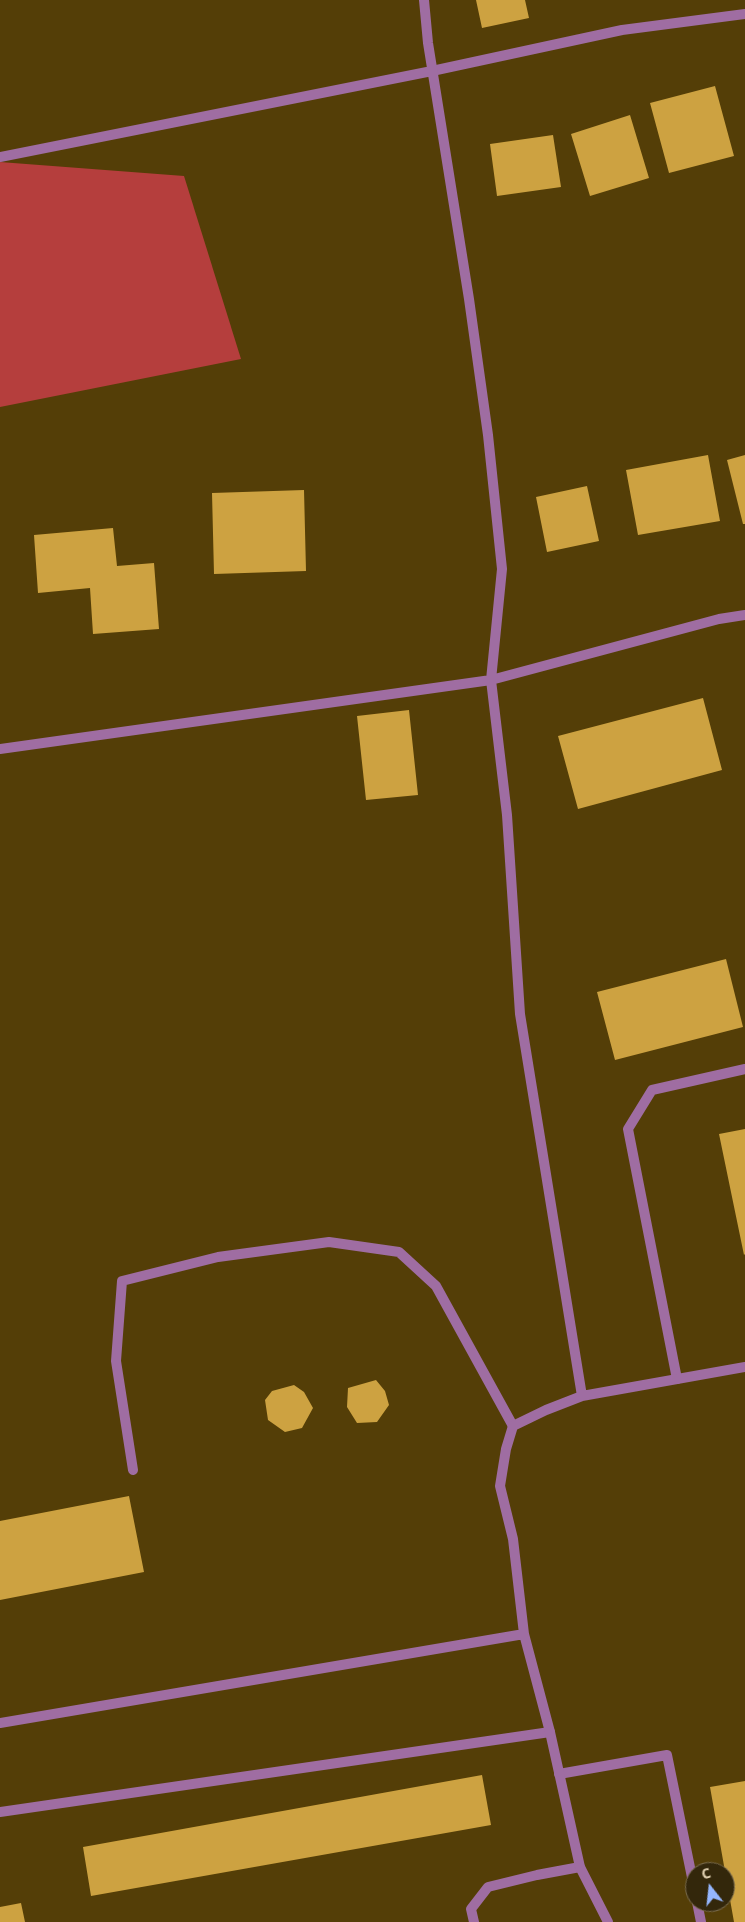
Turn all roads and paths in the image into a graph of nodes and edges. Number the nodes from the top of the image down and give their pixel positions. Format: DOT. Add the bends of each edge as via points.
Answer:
graph roads {
  1 [pos="424,0"];
  2 [pos="745,14"];
  3 [pos="432,71"];
  4 [pos="0,157"];
  5 [pos="745,615"];
  6 [pos="491,680"];
  7 [pos="0,749"];
  8 [pos="745,1069"];
  9 [pos="745,1367"];
  10 [pos="677,1380"];
  11 [pos="582,1396"];
  12 [pos="513,1426"];
  13 [pos="133,1470"];
  14 [pos="524,1634"];
  15 [pos="0,1723"];
  16 [pos="550,1732"];
  17 [pos="559,1774"];
  18 [pos="0,1812"];
  19 [pos="689,1862"];
  20 [pos="580,1867"];
  21 [pos="474,1922"];
  22 [pos="608,1922"];
  1 -- 3 [label="street"];
  2 -- 3 [label="street" via="622,30"];
  3 -- 4 [label="street"];
  3 -- 6 [label="street" via="473,328 502,570"];
  5 -- 6 [label="street" via="719,619"];
  6 -- 7 [label="street"];
  6 -- 11 [label="street" via="508,814 520,1014"];
  8 -- 10 [label="street" via="652,1090 628,1129"];
  9 -- 10 [label="street"];
  10 -- 11 [label="street"];
  11 -- 12 [label="street"];
  12 -- 13 [label="street" via="436,1286 399,1252 329,1242 218,1257 122,1281 116,1361"];
  12 -- 14 [label="street" via="500,1486 513,1539"];
  14 -- 15 [label="street"];
  14 -- 16 [label="street"];
  16 -- 17 [label="street"];
  16 -- 18 [label="street"];
  17 -- 19 [label="street" via="667,1755"];
  17 -- 20 [label="street"];
  20 -- 21 [label="street" via="488,1887 471,1909"];
  20 -- 22 [label="street"];
}
